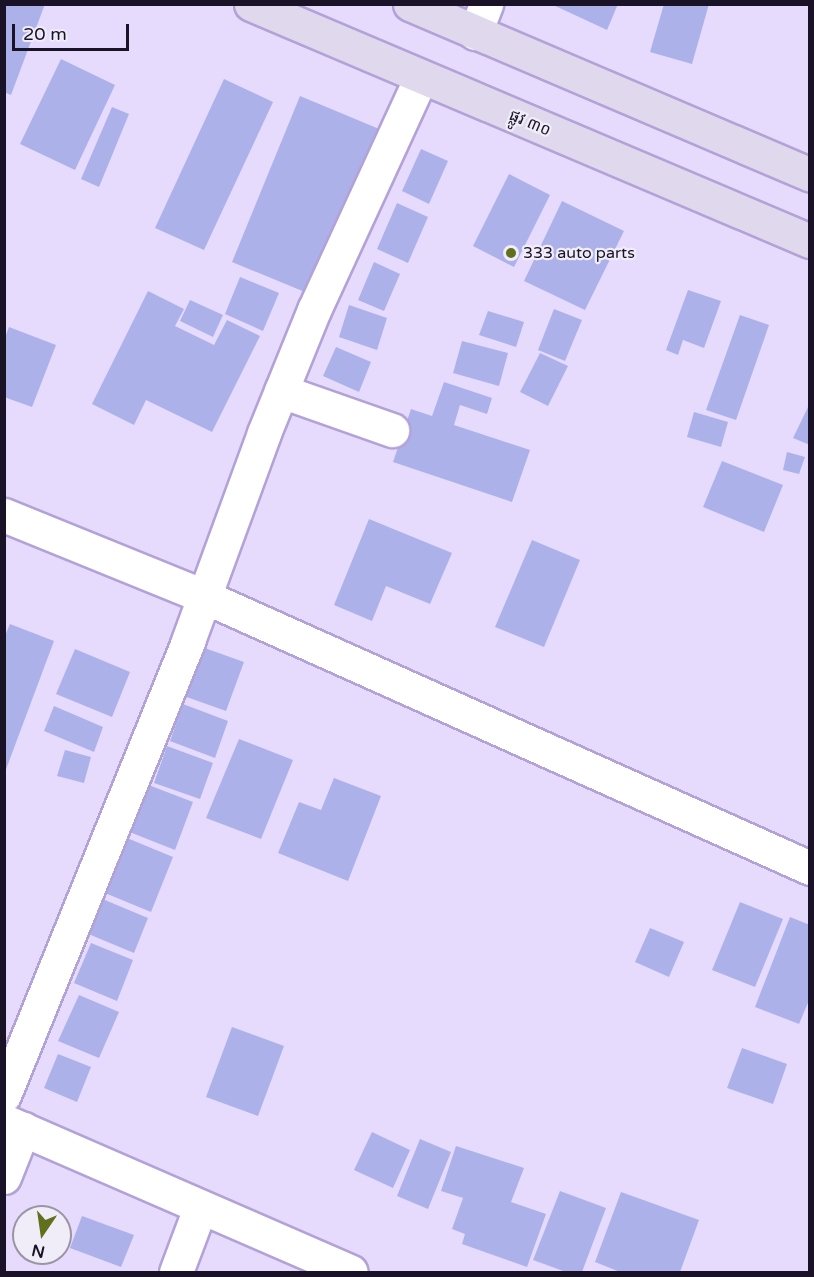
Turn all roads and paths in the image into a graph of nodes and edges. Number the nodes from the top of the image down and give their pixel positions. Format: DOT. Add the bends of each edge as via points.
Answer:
graph roads {
  1 [pos="251,4"];
  2 [pos="410,4"];
  3 [pos="480,19"];
  4 [pos="422,78"];
  5 [pos="810,175"];
  6 [pos="810,241"];
  7 [pos="281,391"];
  8 [pos="392,430"];
  9 [pos="4,514"];
  10 [pos="203,596"];
  11 [pos="810,868"];
  12 [pos="4,1095"];
  13 [pos="14,1125"];
  14 [pos="4,1177"];
  15 [pos="200,1208"];
  16 [pos="176,1272"];
  17 [pos="351,1272"];
  1 -- 4 [label="street, ផ្លូវ ៣០"];
  2 -- 3 [label="street"];
  3 -- 5 [label="street"];
  4 -- 6 [label="street, ផ្លូវ ៣០"];
  4 -- 7 [label="street" via="314,310"];
  7 -- 8 [label="street"];
  7 -- 10 [label="street"];
  9 -- 10 [label="street"];
  10 -- 11 [label="street"];
  10 -- 12 [label="street"];
  13 -- 14 [label="street"];
  13 -- 15 [label="street"];
  15 -- 16 [label="street"];
  15 -- 17 [label="street"];
}
